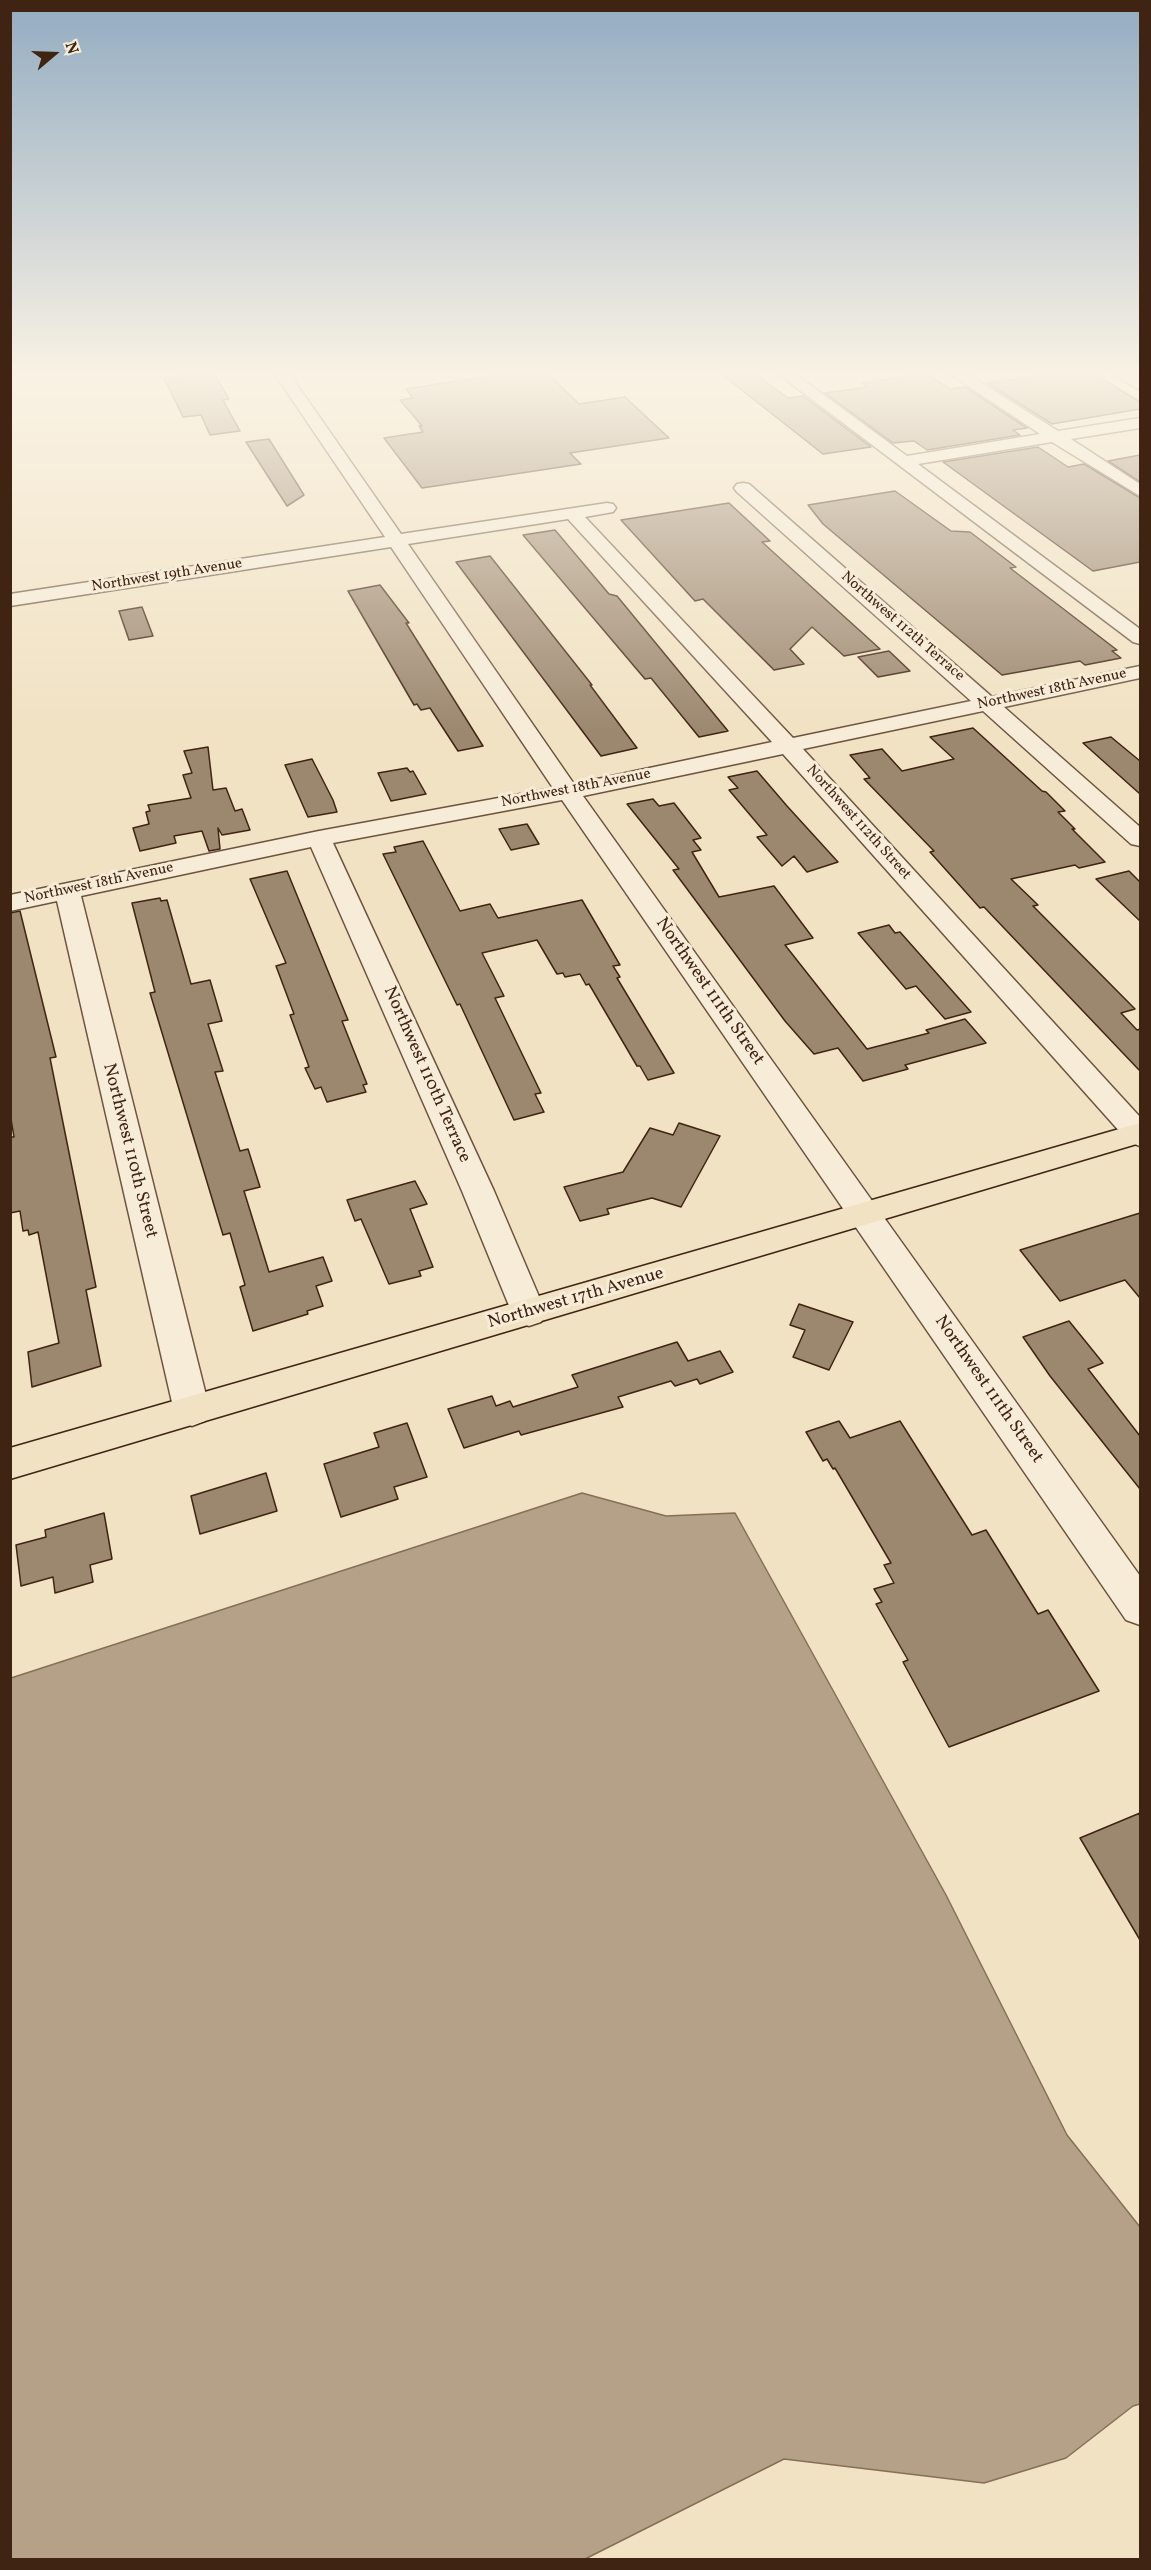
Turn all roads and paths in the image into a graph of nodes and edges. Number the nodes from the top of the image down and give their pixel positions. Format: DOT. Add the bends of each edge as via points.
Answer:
graph roads {
  1 [pos="365,493"];
  2 [pos="749,493"];
  3 [pos="947,493"];
  4 [pos="607,508"];
  5 [pos="573,514"];
  6 [pos="398,541"];
  7 [pos="10,600"];
  8 [pos="1140,638"];
  9 [pos="1140,672"];
  10 [pos="989,703"];
  11 [pos="788,746"];
  12 [pos="568,792"];
  13 [pos="319,838"];
  14 [pos="1140,838"];
  15 [pos="67,891"];
  16 [pos="10,903"];
  17 [pos="1140,1134"];
  18 [pos="865,1215"];
  19 [pos="529,1313"];
  20 [pos="192,1411"];
  21 [pos="10,1464"];
  22 [pos="1140,1607"];
  1 -- 6 [label="street, Northwest 111th Street"];
  2 -- 10 [label="street, Northwest 112th Terrace"];
  3 -- 8 [label="street"];
  4 -- 5 [label="street, Northwest 19th Avenue"];
  5 -- 6 [label="street, Northwest 19th Avenue"];
  5 -- 11 [label="street, Northwest 112th Street"];
  6 -- 7 [label="street, Northwest 19th Avenue"];
  6 -- 12 [label="street, Northwest 111th Street"];
  9 -- 10 [label="street, Northwest 18th Avenue"];
  10 -- 11 [label="street, Northwest 18th Avenue"];
  10 -- 14 [label="street, Northwest 112th Terrace"];
  11 -- 12 [label="street, Northwest 18th Avenue"];
  11 -- 17 [label="street, Northwest 112th Street"];
  12 -- 13 [label="street, Northwest 18th Avenue"];
  12 -- 18 [label="street, Northwest 111th Street"];
  13 -- 15 [label="street, Northwest 18th Avenue"];
  13 -- 19 [label="street, Northwest 110th Terrace"];
  15 -- 16 [label="street, Northwest 18th Avenue"];
  15 -- 20 [label="street, Northwest 110th Street"];
  17 -- 18 [label="main road, Northwest 17th Avenue"];
  18 -- 19 [label="main road, Northwest 17th Avenue"];
  18 -- 22 [label="street, Northwest 111th Street"];
  19 -- 20 [label="main road, Northwest 17th Avenue"];
  20 -- 21 [label="main road, Northwest 17th Avenue"];
}
